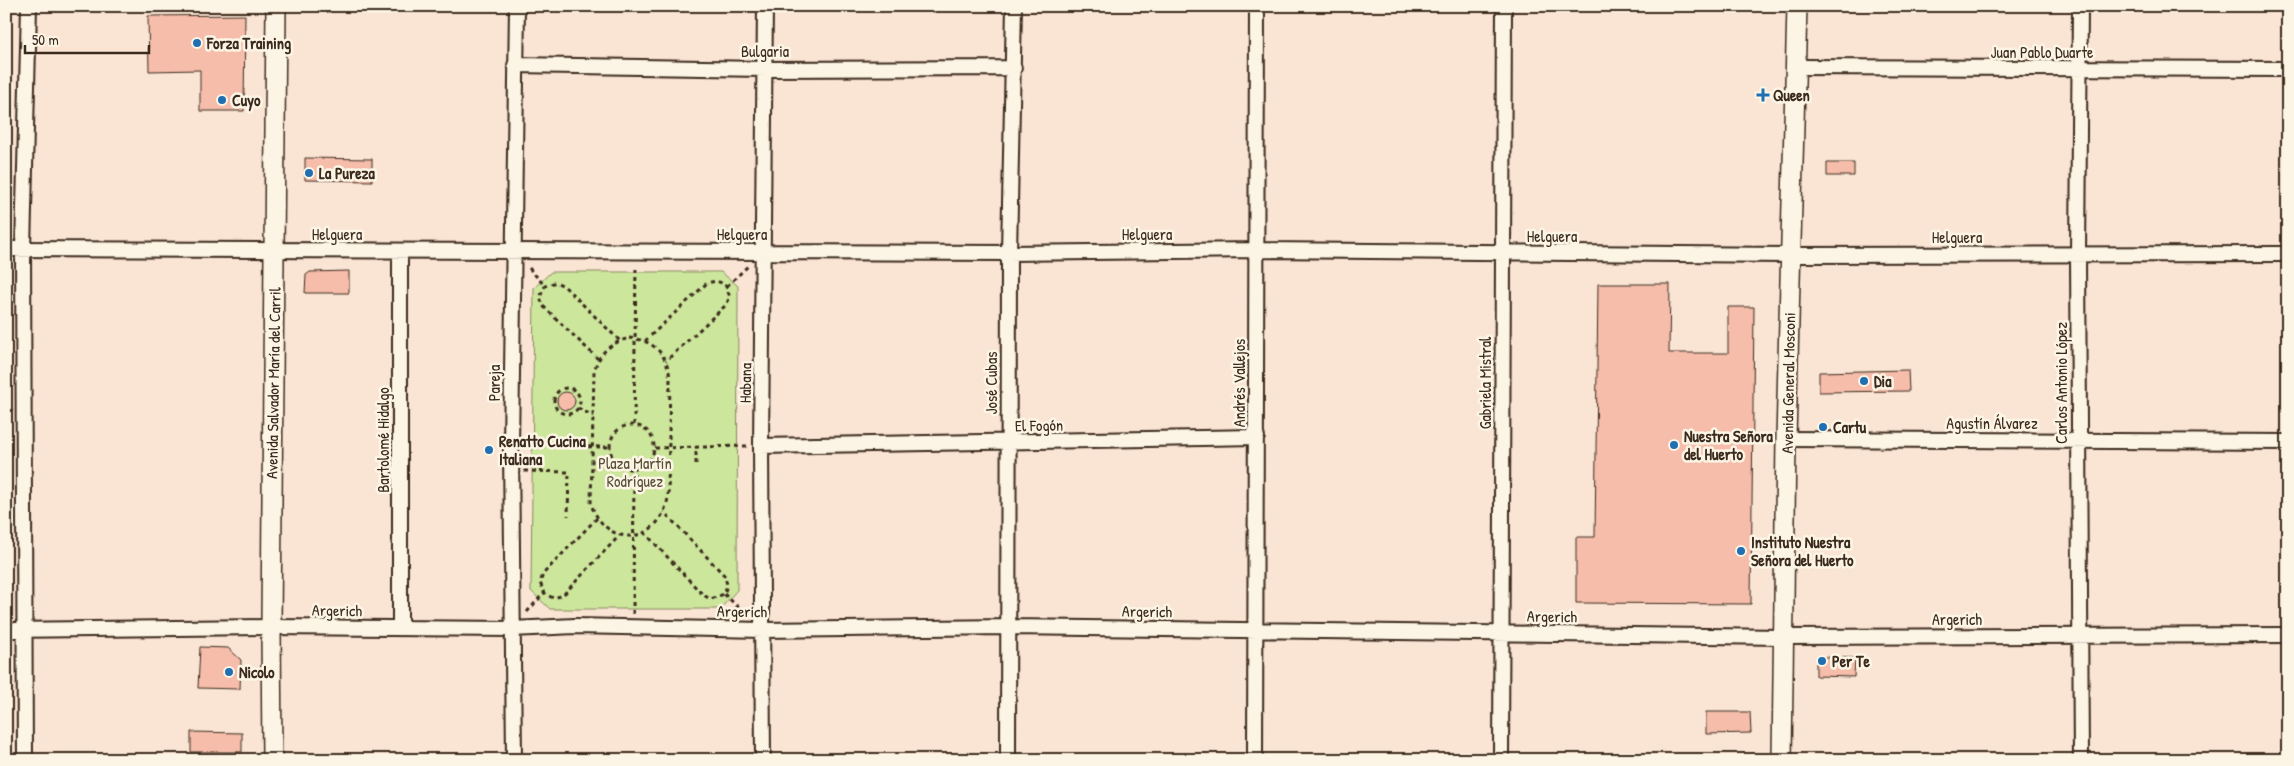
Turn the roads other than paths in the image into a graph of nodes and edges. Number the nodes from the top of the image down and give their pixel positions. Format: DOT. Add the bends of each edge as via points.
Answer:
graph roads {
  1 [pos="29,6"];
  2 [pos="276,6"];
  3 [pos="517,6"];
  4 [pos="765,6"];
  5 [pos="1014,6"];
  6 [pos="1257,6"];
  7 [pos="1504,6"];
  8 [pos="1797,6"];
  9 [pos="2080,6"];
  10 [pos="515,65"];
  11 [pos="1014,68"];
  12 [pos="1795,68"];
  13 [pos="765,69"];
  14 [pos="2288,69"];
  15 [pos="2080,70"];
  16 [pos="6,249"];
  17 [pos="23,249"];
  18 [pos="1255,250"];
  19 [pos="275,251"];
  20 [pos="763,251"];
  21 [pos="400,252"];
  22 [pos="513,252"];
  23 [pos="1009,252"];
  24 [pos="1503,253"];
  25 [pos="2288,254"];
  26 [pos="1791,255"];
  27 [pos="2078,255"];
  28 [pos="1257,438"];
  29 [pos="1786,439"];
  30 [pos="2079,441"];
  31 [pos="2288,442"];
  32 [pos="1008,443"];
  33 [pos="762,446"];
  34 [pos="1008,626"];
  35 [pos="271,627"];
  36 [pos="400,628"];
  37 [pos="512,629"];
  38 [pos="6,630"];
  39 [pos="24,630"];
  40 [pos="763,630"];
  41 [pos="1255,630"];
  42 [pos="1501,633"];
  43 [pos="2288,635"];
  44 [pos="1783,636"];
  45 [pos="2079,636"];
  46 [pos="25,760"];
  47 [pos="272,760"];
  48 [pos="514,760"];
  49 [pos="763,760"];
  50 [pos="1008,760"];
  51 [pos="1255,760"];
  52 [pos="1501,760"];
  53 [pos="1782,760"];
  54 [pos="2081,760"];
  1 -- 17 [label="street"];
  2 -- 19 [label="main road, Avenida Salvador María del Carril"];
  3 -- 10 [label="street, Pareja"];
  4 -- 13 [label="street, Habana"];
  5 -- 11 [label="street, José Cubas"];
  6 -- 18 [label="street, Andrés Vallejos"];
  7 -- 24 [label="street, Gabriela Mistral"];
  8 -- 12 [label="main road, Avenida General Mosconi"];
  9 -- 15 [label="street, Carlos Antonio López"];
  10 -- 13 [label="street, Bulgaria"];
  10 -- 22 [label="street, Pareja"];
  11 -- 13 [label="street, Bulgaria"];
  11 -- 23 [label="street, José Cubas"];
  12 -- 15 [label="street, Juan Pablo Duarte"];
  12 -- 26 [label="main road, Avenida General Mosconi"];
  13 -- 20 [label="street, Habana"];
  14 -- 15 [label="street, Juan Pablo Duarte"];
  15 -- 27 [label="street, Carlos Antonio López"];
  16 -- 17 [label="street, Helguera"];
  17 -- 19 [label="street, Helguera"];
  17 -- 39 [label="street"];
  18 -- 23 [label="street, Helguera"];
  18 -- 24 [label="street, Helguera"];
  18 -- 28 [label="street, Andrés Vallejos"];
  19 -- 21 [label="street, Helguera"];
  19 -- 35 [label="main road, Avenida Salvador María del Carril"];
  20 -- 22 [label="street, Helguera"];
  20 -- 23 [label="street, Helguera"];
  20 -- 33 [label="street, Habana"];
  21 -- 22 [label="street, Helguera"];
  21 -- 36 [label="street, Bartolomé Hidalgo"];
  22 -- 37 [label="street, Pareja"];
  23 -- 32 [label="street, José Cubas"];
  24 -- 26 [label="street, Helguera"];
  24 -- 42 [label="street, Gabriela Mistral"];
  25 -- 27 [label="street, Helguera"];
  26 -- 27 [label="street, Helguera"];
  26 -- 29 [label="main road, Avenida General Mosconi"];
  27 -- 30 [label="street, Carlos Antonio López"];
  28 -- 32 [label="street, El Fogón"];
  28 -- 41 [label="street, Andrés Vallejos"];
  29 -- 30 [label="street, Agustín Álvarez"];
  29 -- 44 [label="main road, Avenida General Mosconi"];
  30 -- 31 [label="street, Agustín Álvarez"];
  30 -- 45 [label="street, Carlos Antonio López"];
  32 -- 33 [label="street, El Fogón"];
  32 -- 34 [label="street, José Cubas"];
  33 -- 40 [label="street, Habana"];
  34 -- 40 [label="street, Argerich"];
  34 -- 41 [label="street, Argerich"];
  34 -- 50 [label="street, José Cubas"];
  35 -- 36 [label="street, Argerich"];
  35 -- 39 [label="street, Argerich"];
  35 -- 47 [label="main road, Avenida Salvador María del Carril"];
  36 -- 37 [label="street, Argerich"];
  37 -- 40 [label="street, Argerich" via="575,626"];
  37 -- 48 [label="street, Pareja"];
  38 -- 39 [label="street, Argerich"];
  39 -- 46 [label="street"];
  40 -- 49 [label="street, Habana"];
  41 -- 42 [label="street, Argerich"];
  41 -- 51 [label="street, Andrés Vallejos"];
  42 -- 44 [label="street, Argerich"];
  42 -- 52 [label="street, Gabriela Mistral"];
  43 -- 45 [label="street, Argerich"];
  44 -- 45 [label="street, Argerich"];
  44 -- 53 [label="main road, Avenida General Mosconi"];
  45 -- 54 [label="street, Carlos Antonio López"];
}
